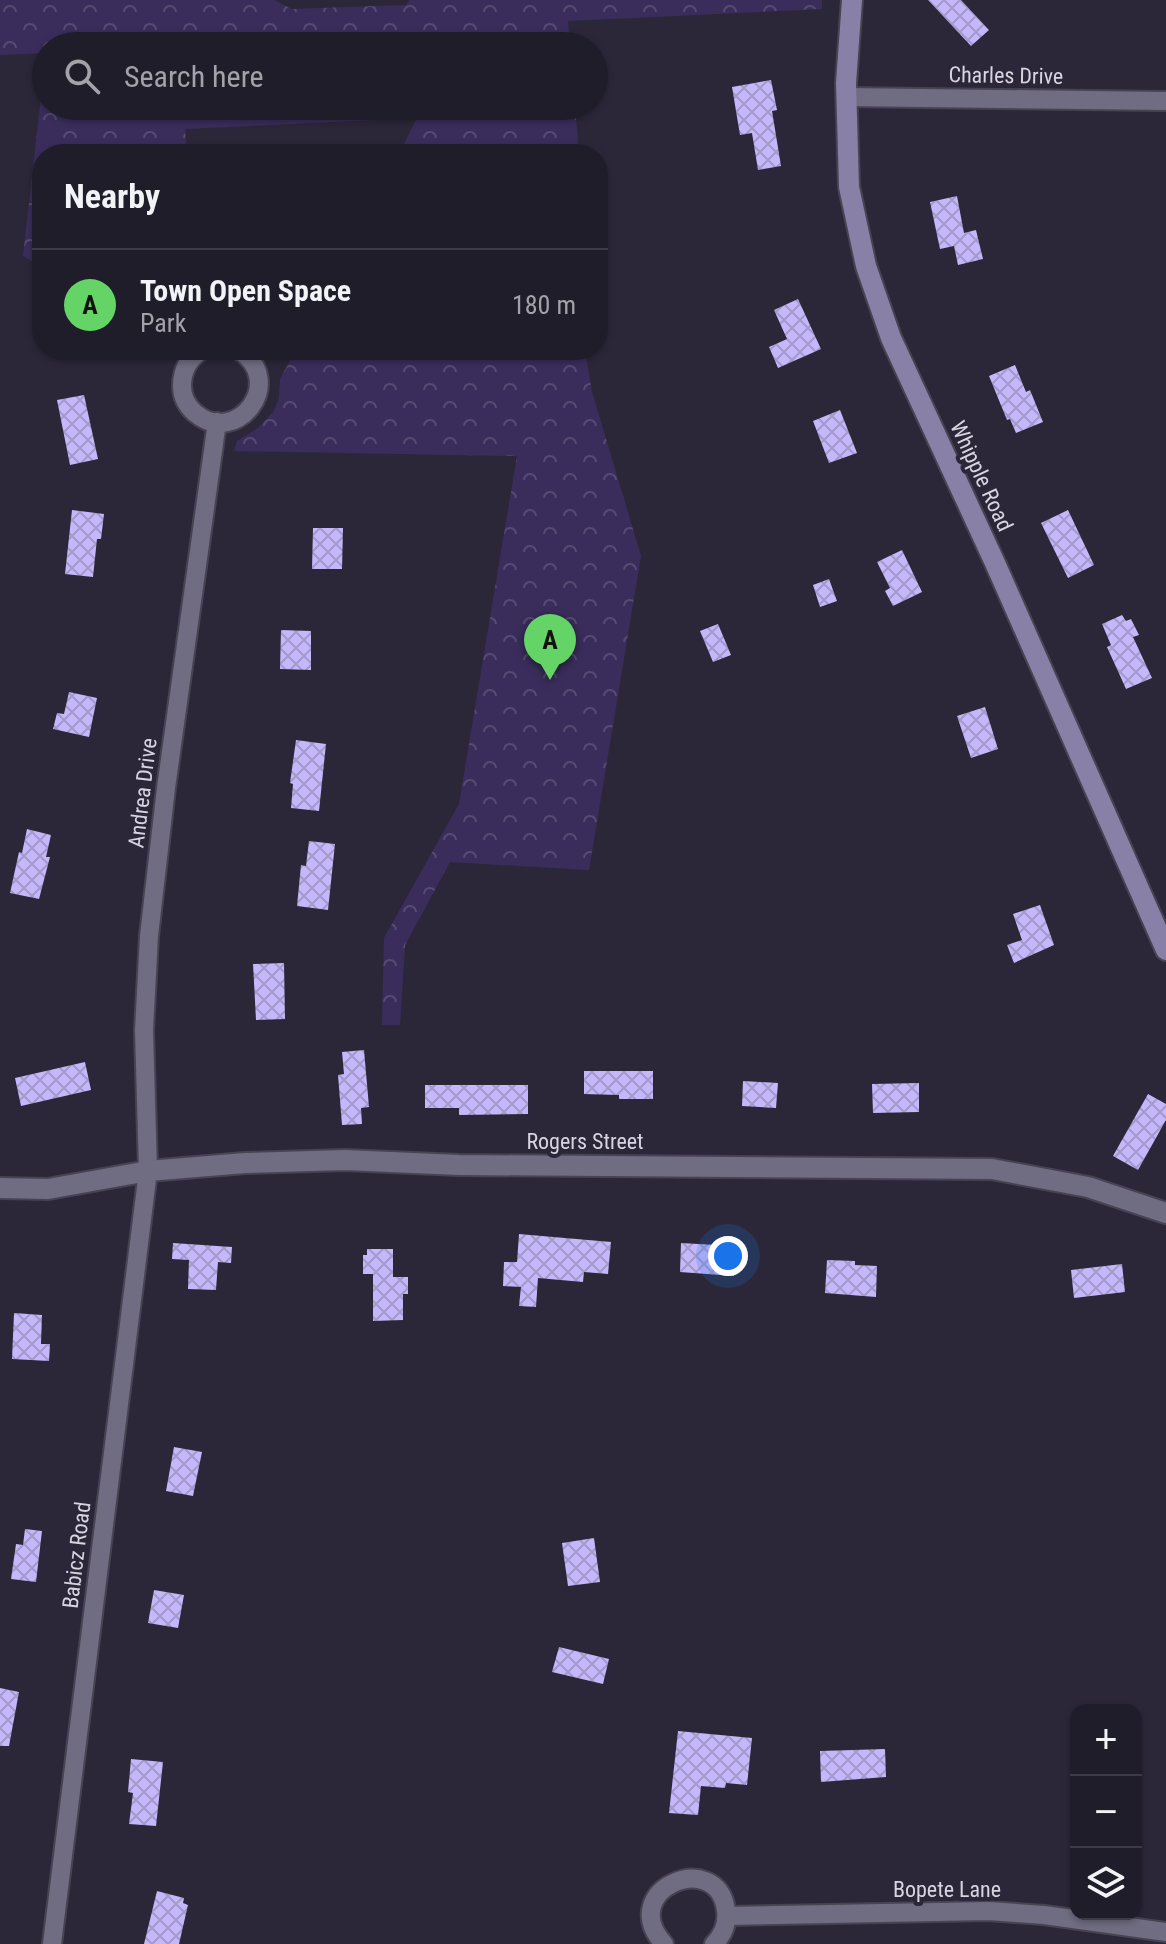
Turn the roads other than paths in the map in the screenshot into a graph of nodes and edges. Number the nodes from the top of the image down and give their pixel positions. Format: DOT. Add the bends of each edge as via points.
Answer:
graph roads {
  1 [pos="852,0"];
  2 [pos="846,97"];
  3 [pos="1166,101"];
  4 [pos="190,360"];
  5 [pos="250,360"];
  6 [pos="217,422"];
  7 [pos="1166,950"];
  8 [pos="148,1171"];
  9 [pos="0,1188"];
  10 [pos="1166,1213"];
  11 [pos="727,1916"];
  12 [pos="1166,1932"];
  13 [pos="52,1944"];
  14 [pos="664,1944"];
  15 [pos="714,1944"];
  1 -- 2 [label="main road, Whipple Road"];
  2 -- 3 [label="street, Charles Drive"];
  2 -- 7 [label="main road, Whipple Road" via="849,187 866,266 891,338"];
  4 -- 6 [label="street" via="184,370 186,401 204,419"];
  5 -- 6 [label="street" via="258,373 257,398 241,417"];
  6 -- 8 [label="street, Andrea Drive" via="149,936 144,1030"];
  8 -- 9 [label="street, Rogers Street" via="48,1189"];
  8 -- 10 [label="street, Rogers Street" via="345,1160 997,1169 1088,1187"];
  8 -- 13 [label="street, Babicz Road"];
  11 -- 12 [label="street, Bopete Lane" via="989,1911"];
  11 -- 14 [label="street" via="725,1903 709,1883 684,1878 672,1882 661,1890 651,1913"];
  11 -- 15 [label="street"];
}
